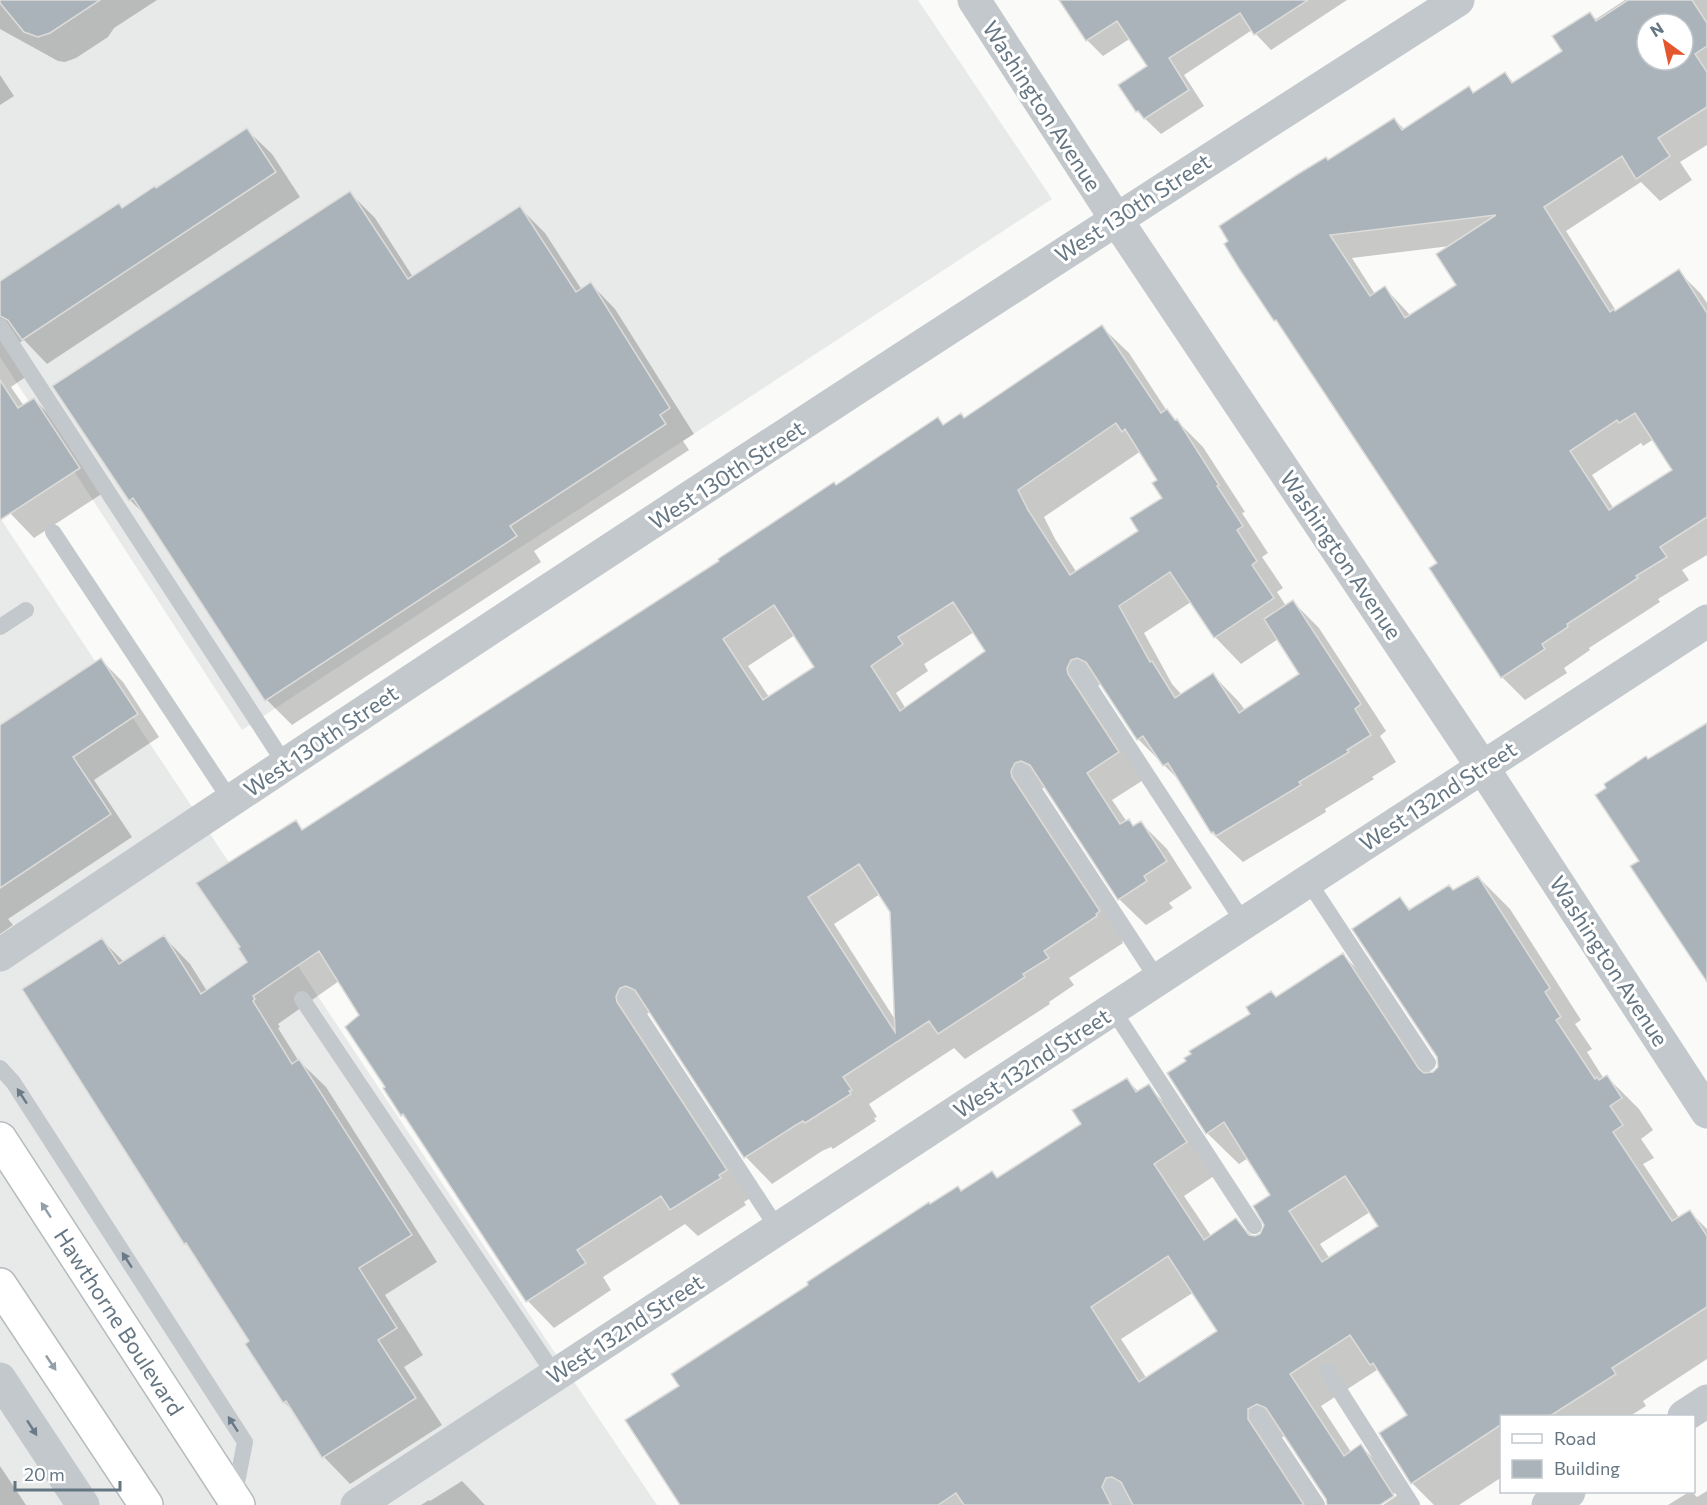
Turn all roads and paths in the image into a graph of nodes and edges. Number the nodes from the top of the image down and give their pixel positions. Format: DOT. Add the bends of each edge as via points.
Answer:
graph roads {
  1 [pos="974,0"];
  2 [pos="1458,0"];
  3 [pos="1116,219"];
  4 [pos="0,326"];
  5 [pos="53,532"];
  6 [pos="26,610"];
  7 [pos="1707,621"];
  8 [pos="0,627"];
  9 [pos="1077,668"];
  10 [pos="285,764"];
  11 [pos="1483,768"];
  12 [pos="1021,771"];
  13 [pos="231,801"];
  14 [pos="1308,881"];
  15 [pos="1244,923"];
  16 [pos="0,955"];
  17 [pos="1158,980"];
  18 [pos="626,996"];
  19 [pos="302,999"];
  20 [pos="1113,1010"];
  21 [pos="1428,1063"];
  22 [pos="0,1068"];
  23 [pos="1707,1112"];
  24 [pos="0,1139"];
  25 [pos="1254,1226"];
  26 [pos="778,1229"];
  27 [pos="0,1286"];
  28 [pos="1327,1371"];
  29 [pos="555,1375"];
  30 [pos="0,1379"];
  31 [pos="1707,1401"];
  32 [pos="1257,1414"];
  33 [pos="1686,1415"];
  34 [pos="1112,1487"];
  35 [pos="1566,1493"];
  36 [pos="236,1502"];
  37 [pos="83,1505"];
  38 [pos="146,1505"];
  39 [pos="357,1505"];
  40 [pos="1123,1505"];
  41 [pos="1317,1505"];
  42 [pos="1412,1505"];
  43 [pos="1548,1505"];
  1 -- 3 [label="street, Washington Avenue"];
  2 -- 3 [label="street, West 130th Street"];
  3 -- 10 [label="street, West 130th Street"];
  3 -- 11 [label="street, Washington Avenue"];
  4 -- 10 [label="lane"];
  5 -- 13 [label="lane"];
  6 -- 8 [label="lane"];
  7 -- 11 [label="street, West 132nd Street"];
  9 -- 15 [label="lane"];
  10 -- 13 [label="street, West 130th Street"];
  11 -- 14 [label="street, West 132nd Street"];
  11 -- 23 [label="street, Washington Avenue"];
  12 -- 17 [label="lane"];
  13 -- 16 [label="street, West 130th Street"];
  14 -- 15 [label="street, West 132nd Street"];
  14 -- 21 [label="lane"];
  15 -- 17 [label="street, West 132nd Street"];
  17 -- 20 [label="street, West 132nd Street"];
  18 -- 26 [label="lane"];
  19 -- 29 [label="lane"];
  20 -- 25 [label="lane"];
  20 -- 26 [label="street, West 132nd Street"];
  36 -- 22 [label="lane, one-way" via="245,1442 13,1082"];
  36 -- 24 [label="main road, Hawthorne Boulevard, one-way"];
  26 -- 29 [label="street, West 132nd Street"];
  27 -- 38 [label="main road, one-way"];
  28 -- 42 [label="lane"];
  29 -- 39 [label="street, West 132nd Street"];
  30 -- 37 [label="street, one-way"];
  31 -- 33 [label="street"];
  32 -- 41 [label="lane"];
  34 -- 40 [label="lane"];
  35 -- 43 [label="street"];
}
